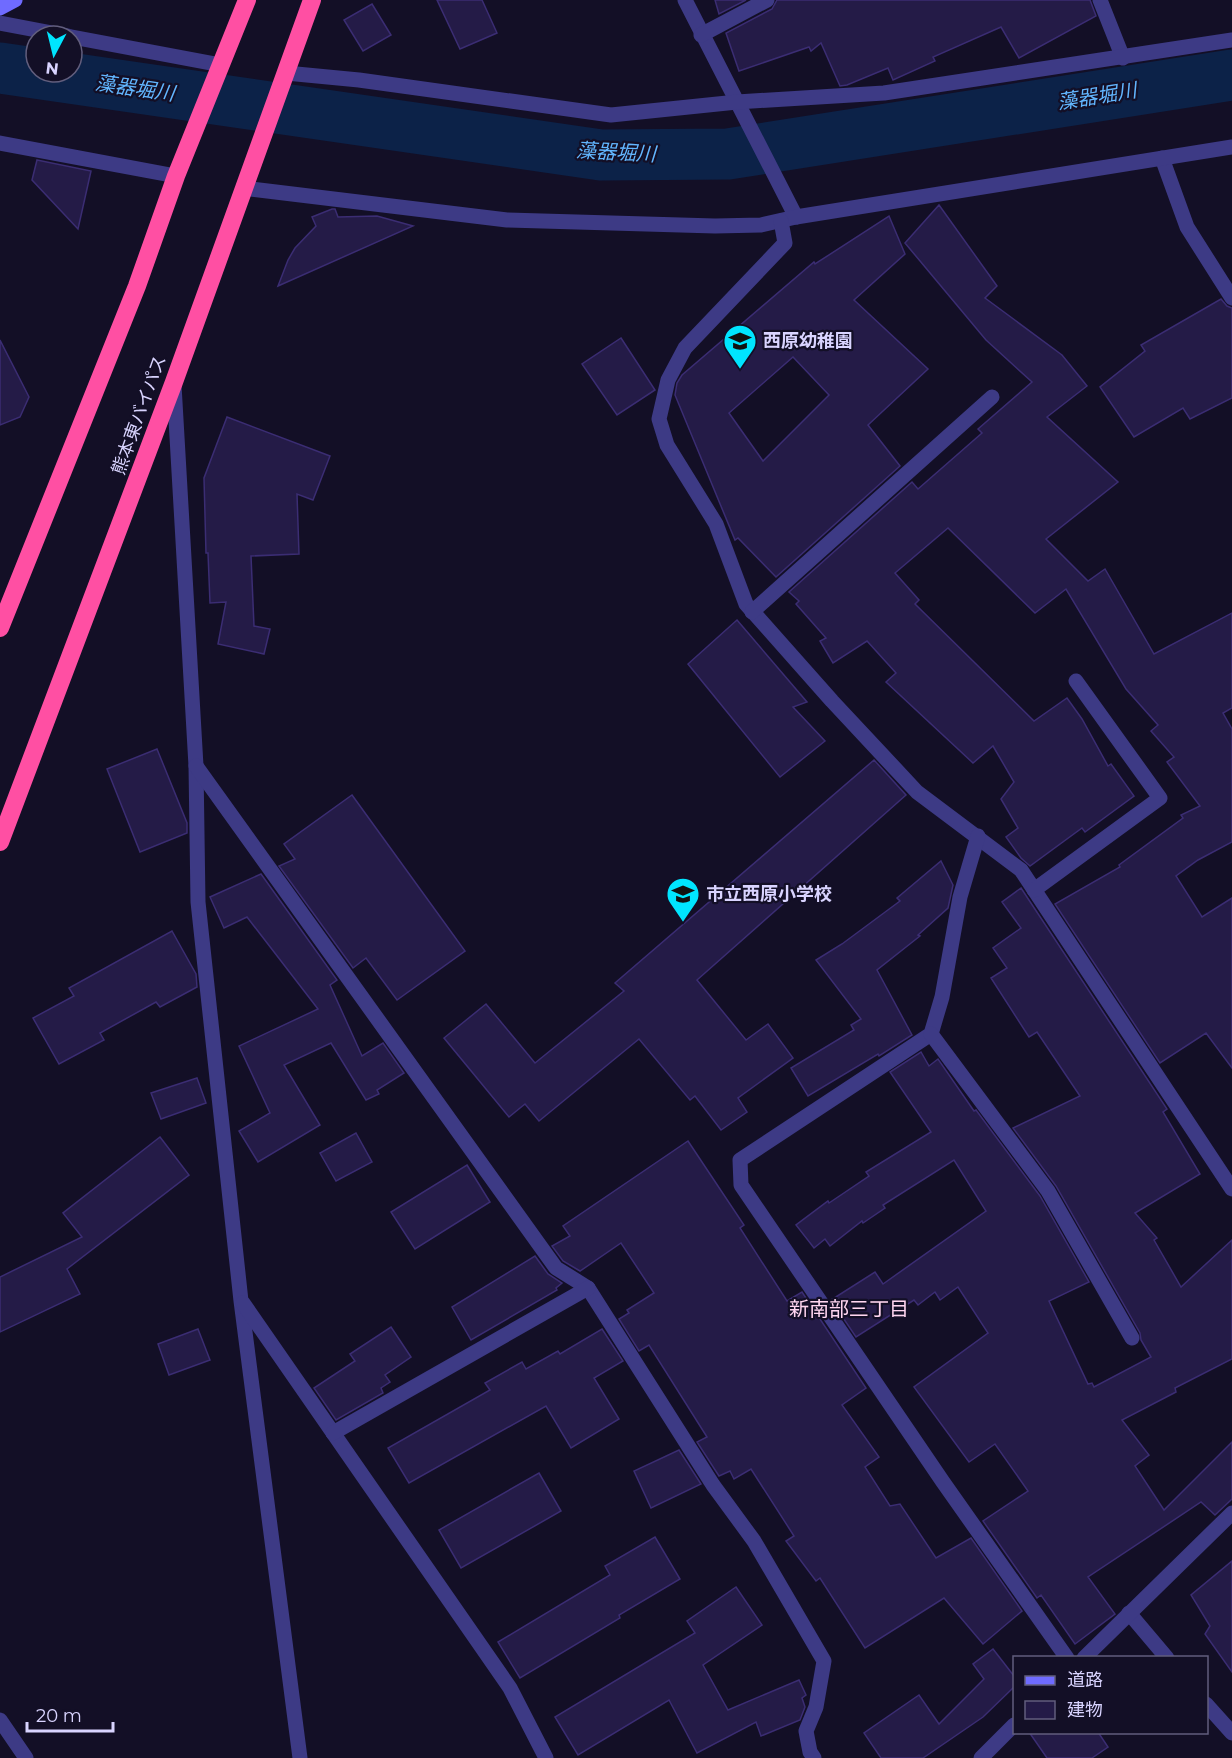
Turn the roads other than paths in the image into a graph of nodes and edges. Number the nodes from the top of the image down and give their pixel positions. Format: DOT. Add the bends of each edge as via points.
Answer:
graph roads {
  1 [pos="15,0"];
  2 [pos="247,0"];
  3 [pos="312,0"];
  4 [pos="685,0"];
  5 [pos="767,0"];
  6 [pos="1100,0"];
  7 [pos="0,8"];
  8 [pos="0,23"];
  9 [pos="24,27"];
  10 [pos="701,35"];
  11 [pos="84,39"];
  12 [pos="1232,40"];
  13 [pos="1123,58"];
  14 [pos="221,65"];
  15 [pos="286,73"];
  16 [pos="737,102"];
  17 [pos="0,143"];
  18 [pos="1232,147"];
  19 [pos="1162,158"];
  20 [pos="176,176"];
  21 [pos="243,188"];
  22 [pos="788,219"];
  23 [pos="1232,298"];
  24 [pos="174,382"];
  25 [pos="992,397"];
  26 [pos="752,612"];
  27 [pos="0,628"];
  28 [pos="1076,681"];
  29 [pos="196,766"];
  30 [pos="978,836"];
  31 [pos="0,842"];
  32 [pos="1034,890"];
  33 [pos="931,1034"];
  34 [pos="1232,1189"];
  35 [pos="588,1288"];
  36 [pos="241,1301"];
  37 [pos="1132,1338"];
  38 [pos="333,1433"];
  39 [pos="1232,1513"];
  40 [pos="1129,1613"];
  41 [pos="1066,1656"];
  42 [pos="1086,1656"];
  43 [pos="1165,1656"];
  44 [pos="1208,1706"];
  45 [pos="1,1724"];
  46 [pos="1013,1726"];
  47 [pos="1232,1733"];
  48 [pos="26,1758"];
  49 [pos="300,1758"];
  50 [pos="546,1758"];
  51 [pos="814,1758"];
  52 [pos="981,1758"];
  1 -- 7 [label="main road"];
  2 -- 14 [label="highway"];
  3 -- 15 [label="highway, 熊本東バイパス"];
  4 -- 10 [label="street"];
  5 -- 10 [label="street"];
  6 -- 13 [label="street"];
  8 -- 9 [label="street"];
  10 -- 16 [label="street"];
  11 -- 14 [label="street"];
  12 -- 13 [label="street"];
  13 -- 16 [label="street" via="884,93"];
  14 -- 20 [label="highway"];
  15 -- 16 [label="street" via="610,115"];
  15 -- 21 [label="highway, 熊本東バイパス"];
  16 -- 22 [label="street"];
  17 -- 20 [label="street"];
  18 -- 19 [label="street"];
  19 -- 22 [label="street"];
  19 -- 23 [label="street" via="1187,227"];
  20 -- 27 [label="highway" via="137,286"];
  21 -- 22 [label="street" via="507,220 715,226 760,225"];
  21 -- 24 [label="highway, 熊本東バイパス"];
  22 -- 26 [label="street" via="785,243 685,348 668,380 659,419 667,445 716,524"];
  24 -- 29 [label="street"];
  24 -- 31 [label="highway, 熊本東バイパス"];
  25 -- 26 [label="street"];
  26 -- 30 [label="street" via="916,792"];
  28 -- 32 [label="street" via="1160,798"];
  29 -- 35 [label="street" via="556,1268"];
  29 -- 36 [label="street" via="198,902"];
  30 -- 32 [label="street" via="1021,870"];
  30 -- 33 [label="street" via="960,897 942,997"];
  32 -- 34 [label="street"];
  33 -- 37 [label="street" via="1048,1191"];
  33 -- 41 [label="street" via="740,1160 741,1185"];
  35 -- 38 [label="street"];
  35 -- 51 [label="street" via="713,1485 754,1541 824,1661 816,1707 806,1731"];
  36 -- 38 [label="street"];
  36 -- 49 [label="street"];
  38 -- 50 [label="street" via="510,1688"];
  39 -- 40 [label="street"];
  40 -- 42 [label="street"];
  40 -- 43 [label="street"];
  44 -- 47 [label="street"];
  45 -- 48 [label="street"];
  46 -- 52 [label="street"];
}
